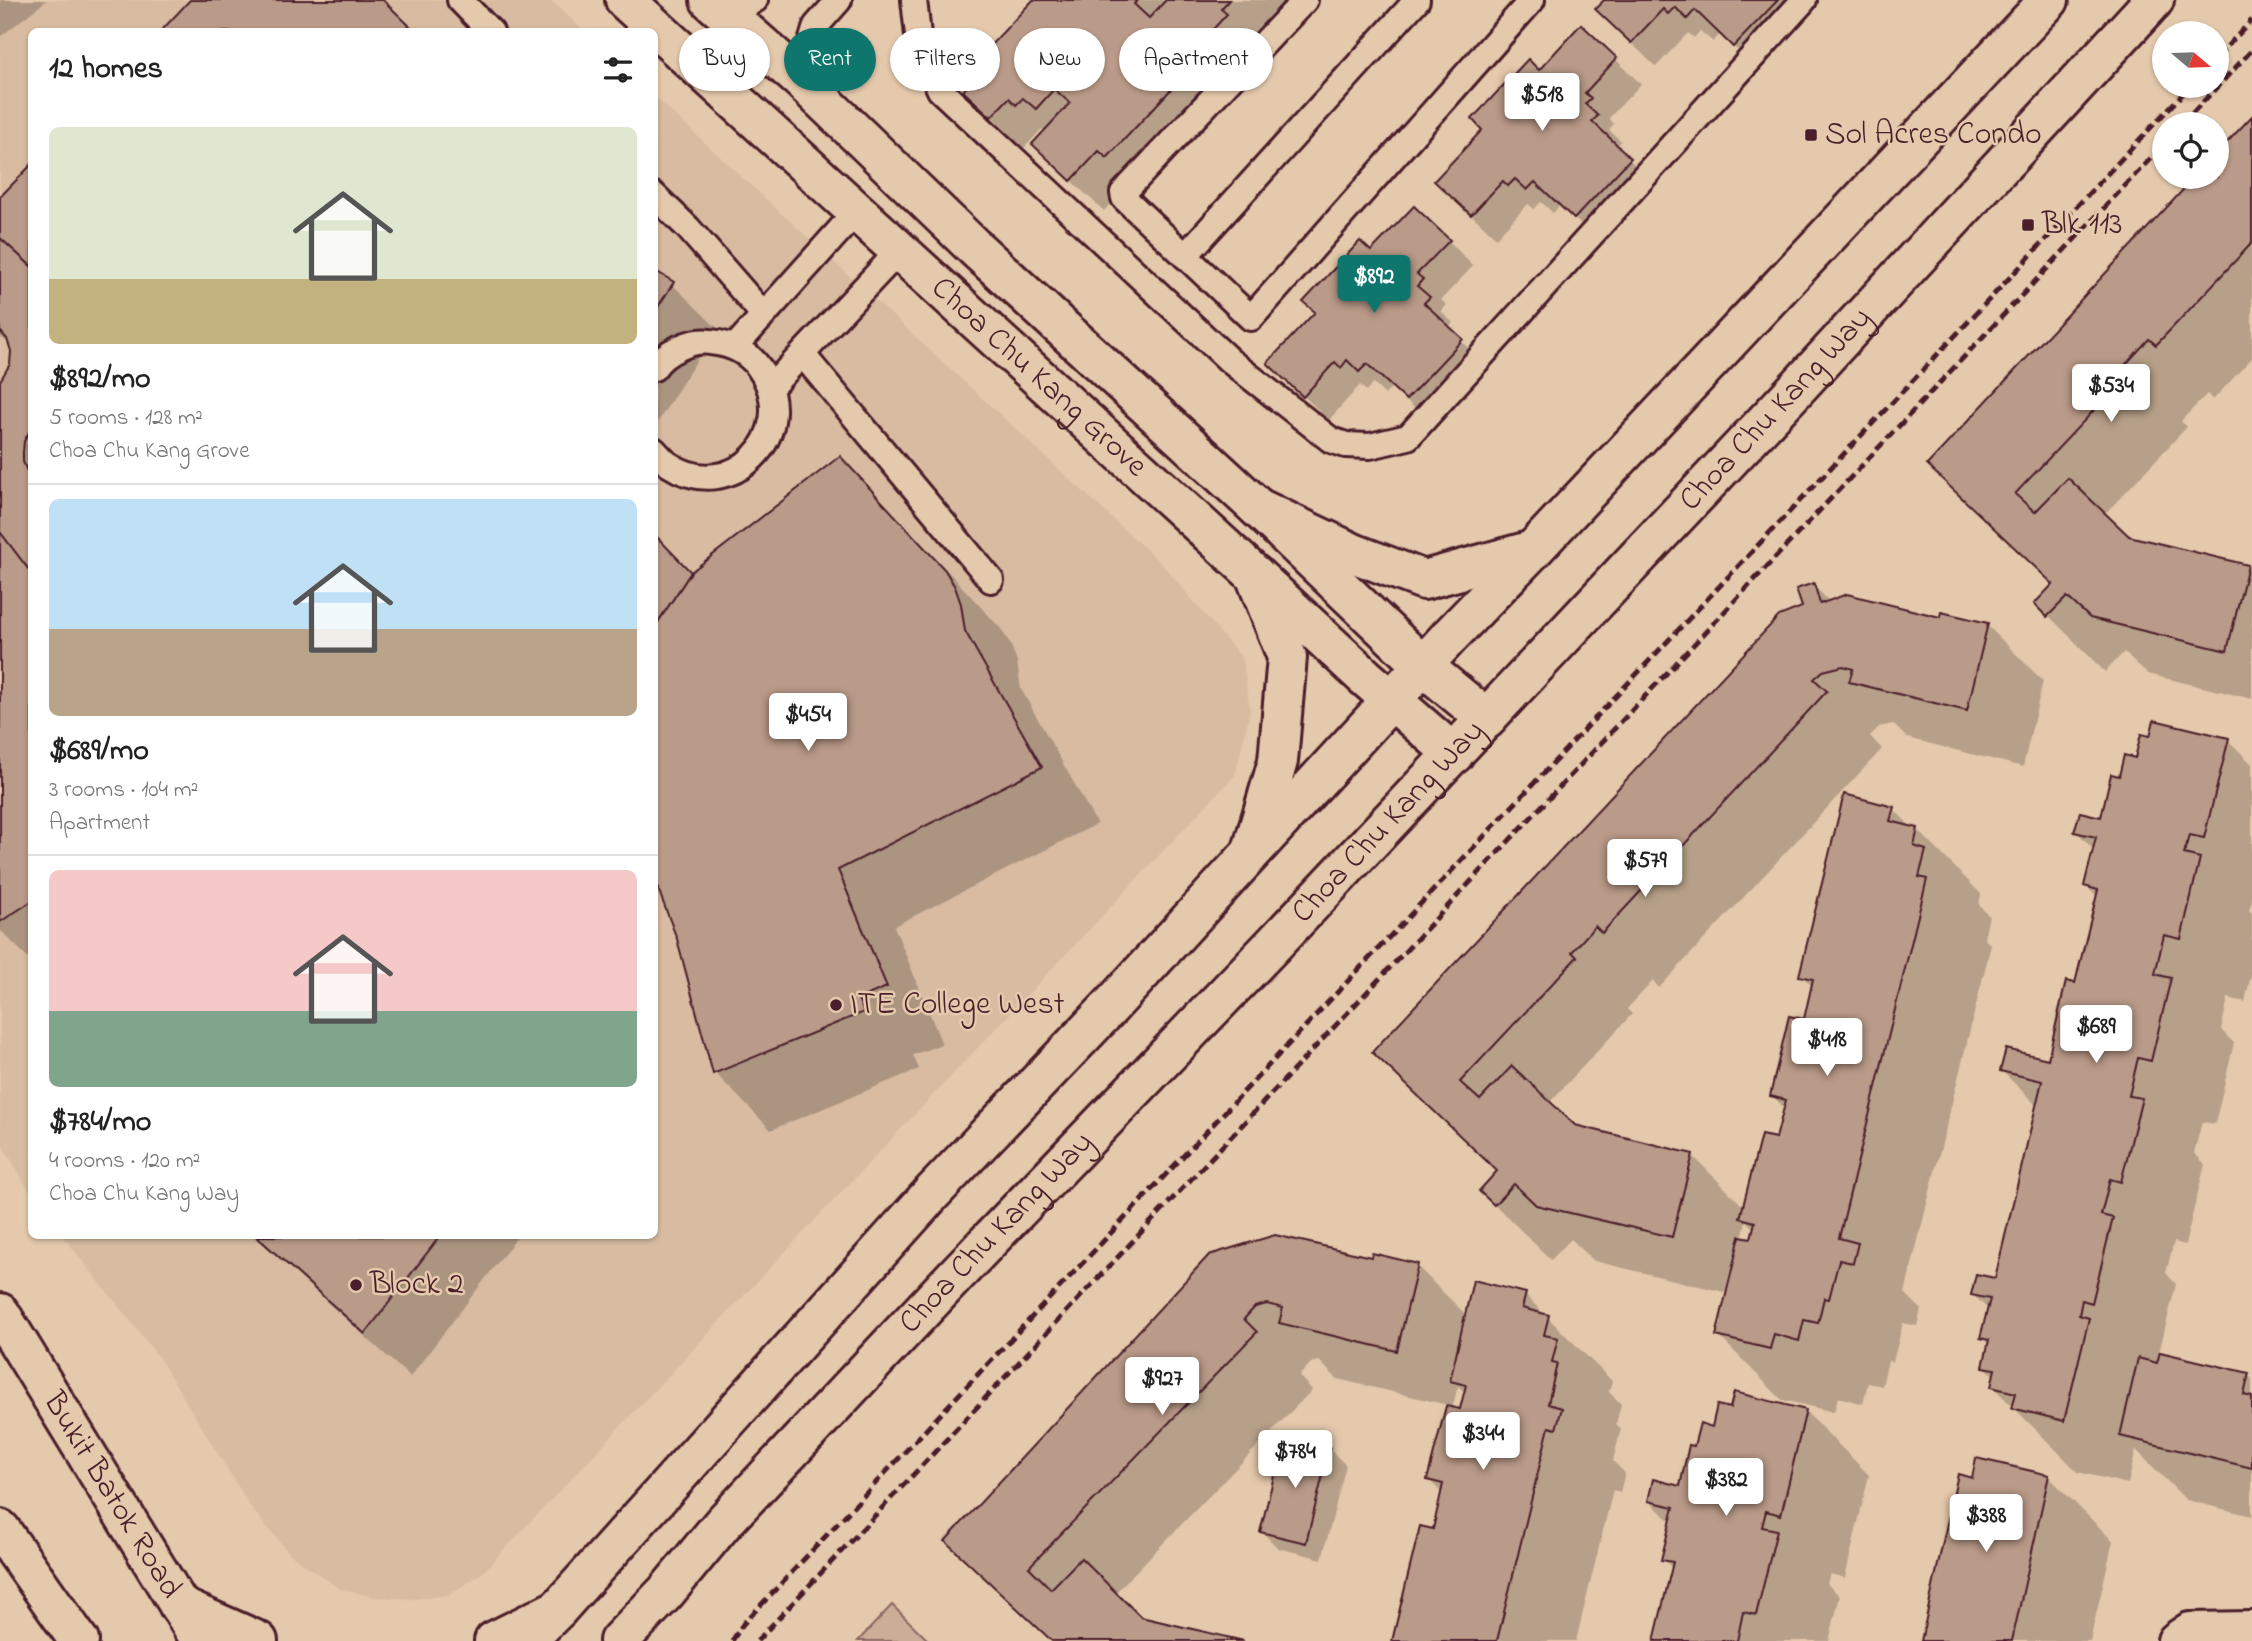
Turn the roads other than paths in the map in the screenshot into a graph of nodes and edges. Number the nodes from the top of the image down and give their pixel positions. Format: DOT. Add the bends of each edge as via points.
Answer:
graph roads {
  1 [pos="460,0"];
  2 [pos="625,0"];
  3 [pos="839,0"];
  4 [pos="914,0"];
  5 [pos="1305,0"];
  6 [pos="1416,0"];
  7 [pos="1532,0"];
  8 [pos="1804,0"];
  9 [pos="2049,0"];
  10 [pos="2154,0"];
  11 [pos="728,3"];
  12 [pos="487,28"];
  13 [pos="656,28"];
  14 [pos="815,28"];
  15 [pos="658,30"];
  16 [pos="784,62"];
  17 [pos="812,91"];
  18 [pos="658,199"];
  19 [pos="856,212"];
  20 [pos="899,251"];
  21 [pos="1185,256"];
  22 [pos="764,314"];
  23 [pos="734,347"];
  24 [pos="803,355"];
  25 [pos="658,363"];
  26 [pos="771,387"];
  27 [pos="658,454"];
  28 [pos="1258,508"];
  29 [pos="1533,550"];
  30 [pos="1255,575"];
  31 [pos="991,580"];
  32 [pos="1423,666"];
  33 [pos="1391,700"];
  34 [pos="1487,719"];
  35 [pos="1454,754"];
  36 [pos="1250,856"];
  37 [pos="0,1313"];
  38 [pos="0,1529"];
  39 [pos="179,1606"];
  40 [pos="558,1609"];
  41 [pos="2252,1631"];
  42 [pos="79,1641"];
  43 [pos="201,1641"];
  44 [pos="258,1641"];
  45 [pos="494,1641"];
  46 [pos="526,1641"];
  47 [pos="619,1641"];
  48 [pos="2177,1641"];
  1 -- 12 [label="lane"];
  2 -- 13 [label="main road, Choa Chu Kang Grove"];
  3 -- 14 [label="lane"];
  4 -- 8 [label="lane" via="919,44 940,90 1230,361 1331,440 1370,446 1408,437"];
  5 -- 21 [label="lane" via="1123,193"];
  6 -- 21 [label="lane"];
  7 -- 21 [label="lane" via="1251,318"];
  9 -- 29 [label="main road"];
  10 -- 34 [label="main road, Choa Chu Kang Way"];
  11 -- 16 [label="main road, Choa Chu Kang Grove"];
  15 -- 19 [label="main road, Choa Chu Kang Grove"];
  17 -- 28 [label="main road, Choa Chu Kang Grove"];
  18 -- 22 [label="lane"];
  19 -- 20 [label="main road, Choa Chu Kang Grove"];
  19 -- 22 [label="lane"];
  20 -- 24 [label="lane"];
  20 -- 30 [label="main road, Choa Chu Kang Grove"];
  22 -- 23 [label="lane"];
  23 -- 25 [label="lane" via="707,341 680,347"];
  23 -- 26 [label="lane" via="757,363"];
  24 -- 26 [label="lane"];
  24 -- 31 [label="lane"];
  26 -- 27 [label="lane" via="775,415 766,442 748,464 722,476 694,476 668,465"];
  28 -- 29 [label="main road" via="1424,580"];
  28 -- 32 [label="main road, Choa Chu Kang Grove"];
  29 -- 32 [label="main road"];
  30 -- 33 [label="main road, Choa Chu Kang Grove"];
  30 -- 36 [label="main road" via="1286,657 1278,761"];
  32 -- 33 [label="main road"];
  32 -- 34 [label="main road, Choa Chu Kang Grove"];
  33 -- 35 [label="main road, Choa Chu Kang Grove"];
  33 -- 36 [label="main road"];
  34 -- 35 [label="main road, Choa Chu Kang Way"];
  35 -- 47 [label="main road, Choa Chu Kang Way" via="955,1276"];
  36 -- 40 [label="main road" via="932,1193"];
  37 -- 39 [label="main road, Bukit Batok Road"];
  38 -- 42 [label="main road"];
  39 -- 43 [label="main road, Bukit Batok Road"];
  39 -- 44 [label="main road"];
  40 -- 45 [label="main road"];
  40 -- 46 [label="main road"];
  41 -- 48 [label="main road" via="2190,1632"];
}
